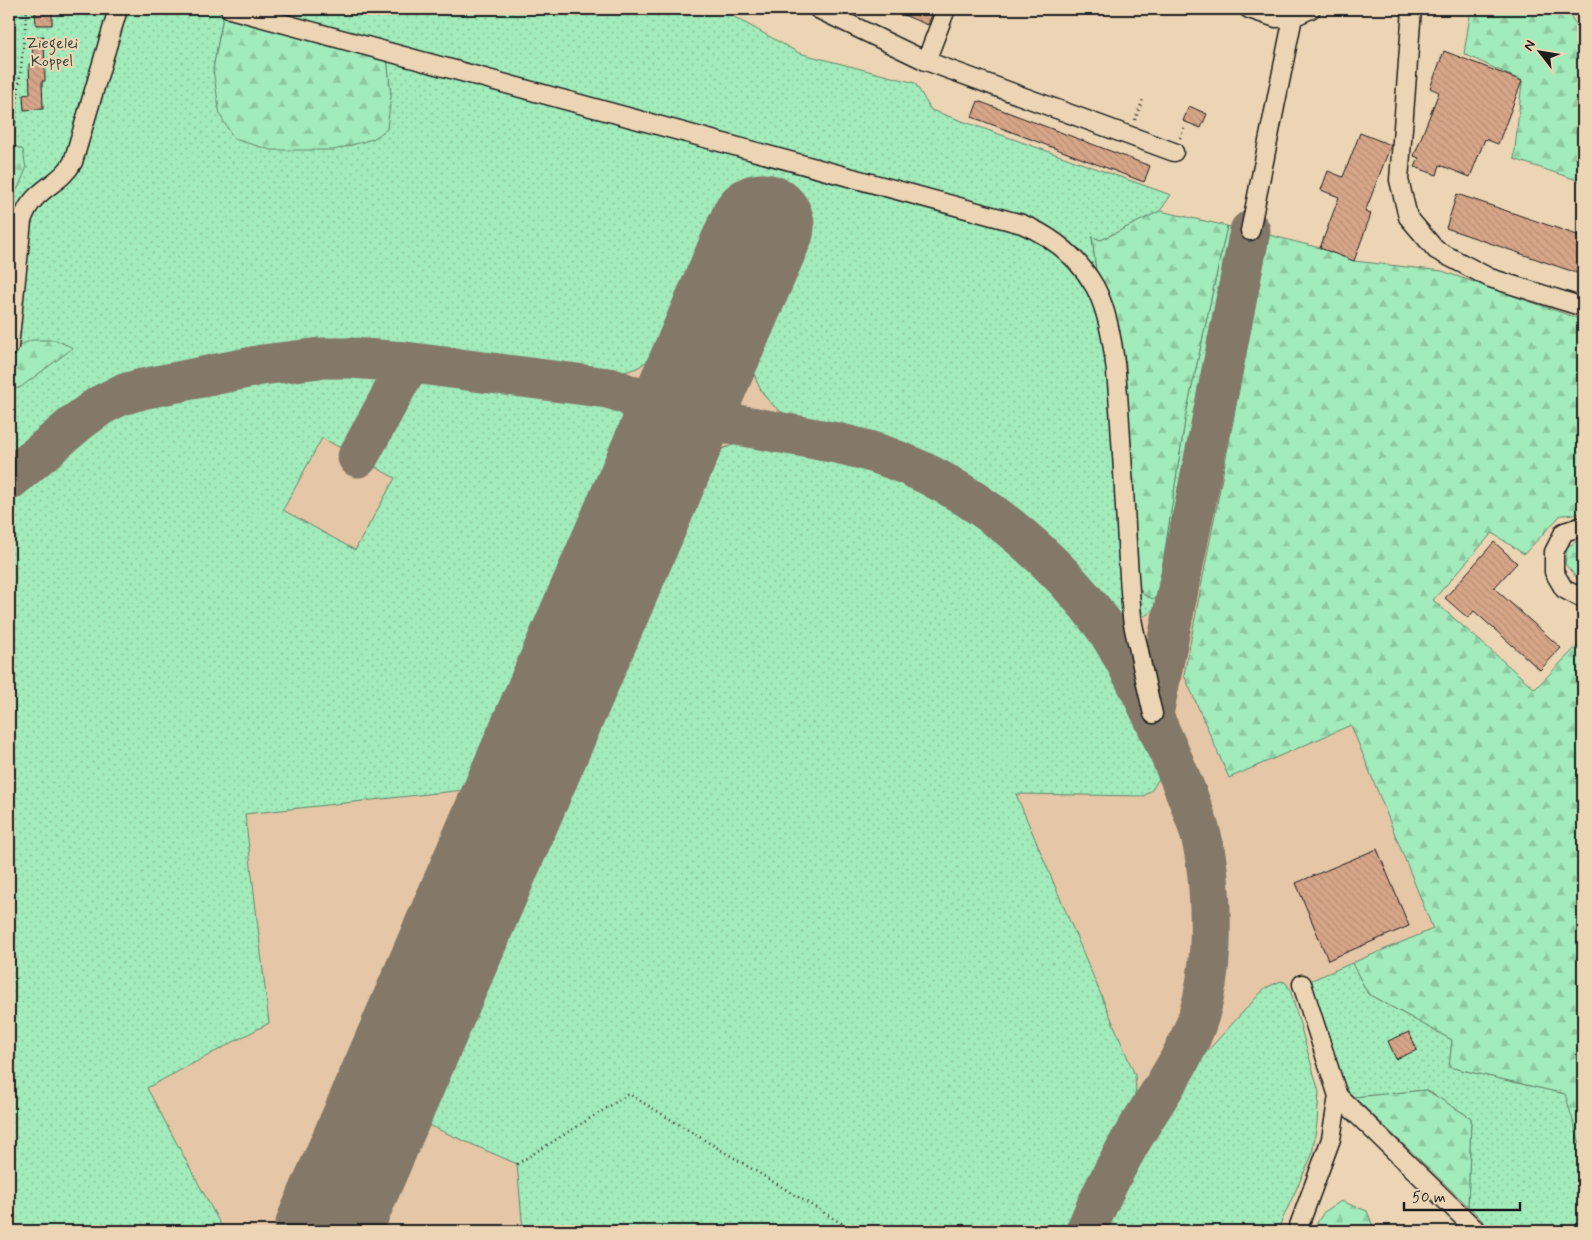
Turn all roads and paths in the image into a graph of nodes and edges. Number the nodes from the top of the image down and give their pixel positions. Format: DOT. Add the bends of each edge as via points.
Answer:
graph roads {
  1 [pos="26,9"];
  2 [pos="118,9"];
  3 [pos="230,9"];
  4 [pos="818,9"];
  5 [pos="946,9"];
  6 [pos="1249,9"];
  7 [pos="1311,9"];
  8 [pos="1412,9"];
  9 [pos="1293,16"];
  10 [pos="926,61"];
  11 [pos="1143,100"];
  12 [pos="1129,136"];
  13 [pos="9,141"];
  14 [pos="1174,152"];
  15 [pos="1250,231"];
  16 [pos="1583,307"];
  17 [pos="9,347"];
  18 [pos="1583,526"];
  19 [pos="1583,598"];
  20 [pos="1152,714"];
  21 [pos="1302,984"];
  22 [pos="1338,1096"];
  23 [pos="517,1164"];
  24 [pos="854,1231"];
  25 [pos="1297,1231"];
  26 [pos="1477,1231"];
  1 -- 13 [label="path" via="13,143"];
  2 -- 17 [label="lane" via="73,162 40,192 22,221"];
  3 -- 20 [label="lane" via="1022,224 1056,242 1073,256 1096,288 1109,330 1118,385 1132,620"];
  4 -- 10 [label="lane"];
  5 -- 10 [label="lane"];
  6 -- 9 [label="lane" via="1276,18"];
  7 -- 9 [label="lane"];
  8 -- 16 [label="lane" via="1398,180 1408,217 1436,250 1490,278"];
  9 -- 15 [label="lane"];
  10 -- 12 [label="lane"];
  11 -- 12 [label="path"];
  12 -- 14 [label="lane"];
  18 -- 19 [label="lane" via="1564,532 1554,552 1554,572 1564,589"];
  21 -- 22 [label="lane"];
  22 -- 25 [label="lane" via="1331,1139"];
  22 -- 26 [label="lane"];
  23 -- 24 [label="path" via="629,1094"];
}
